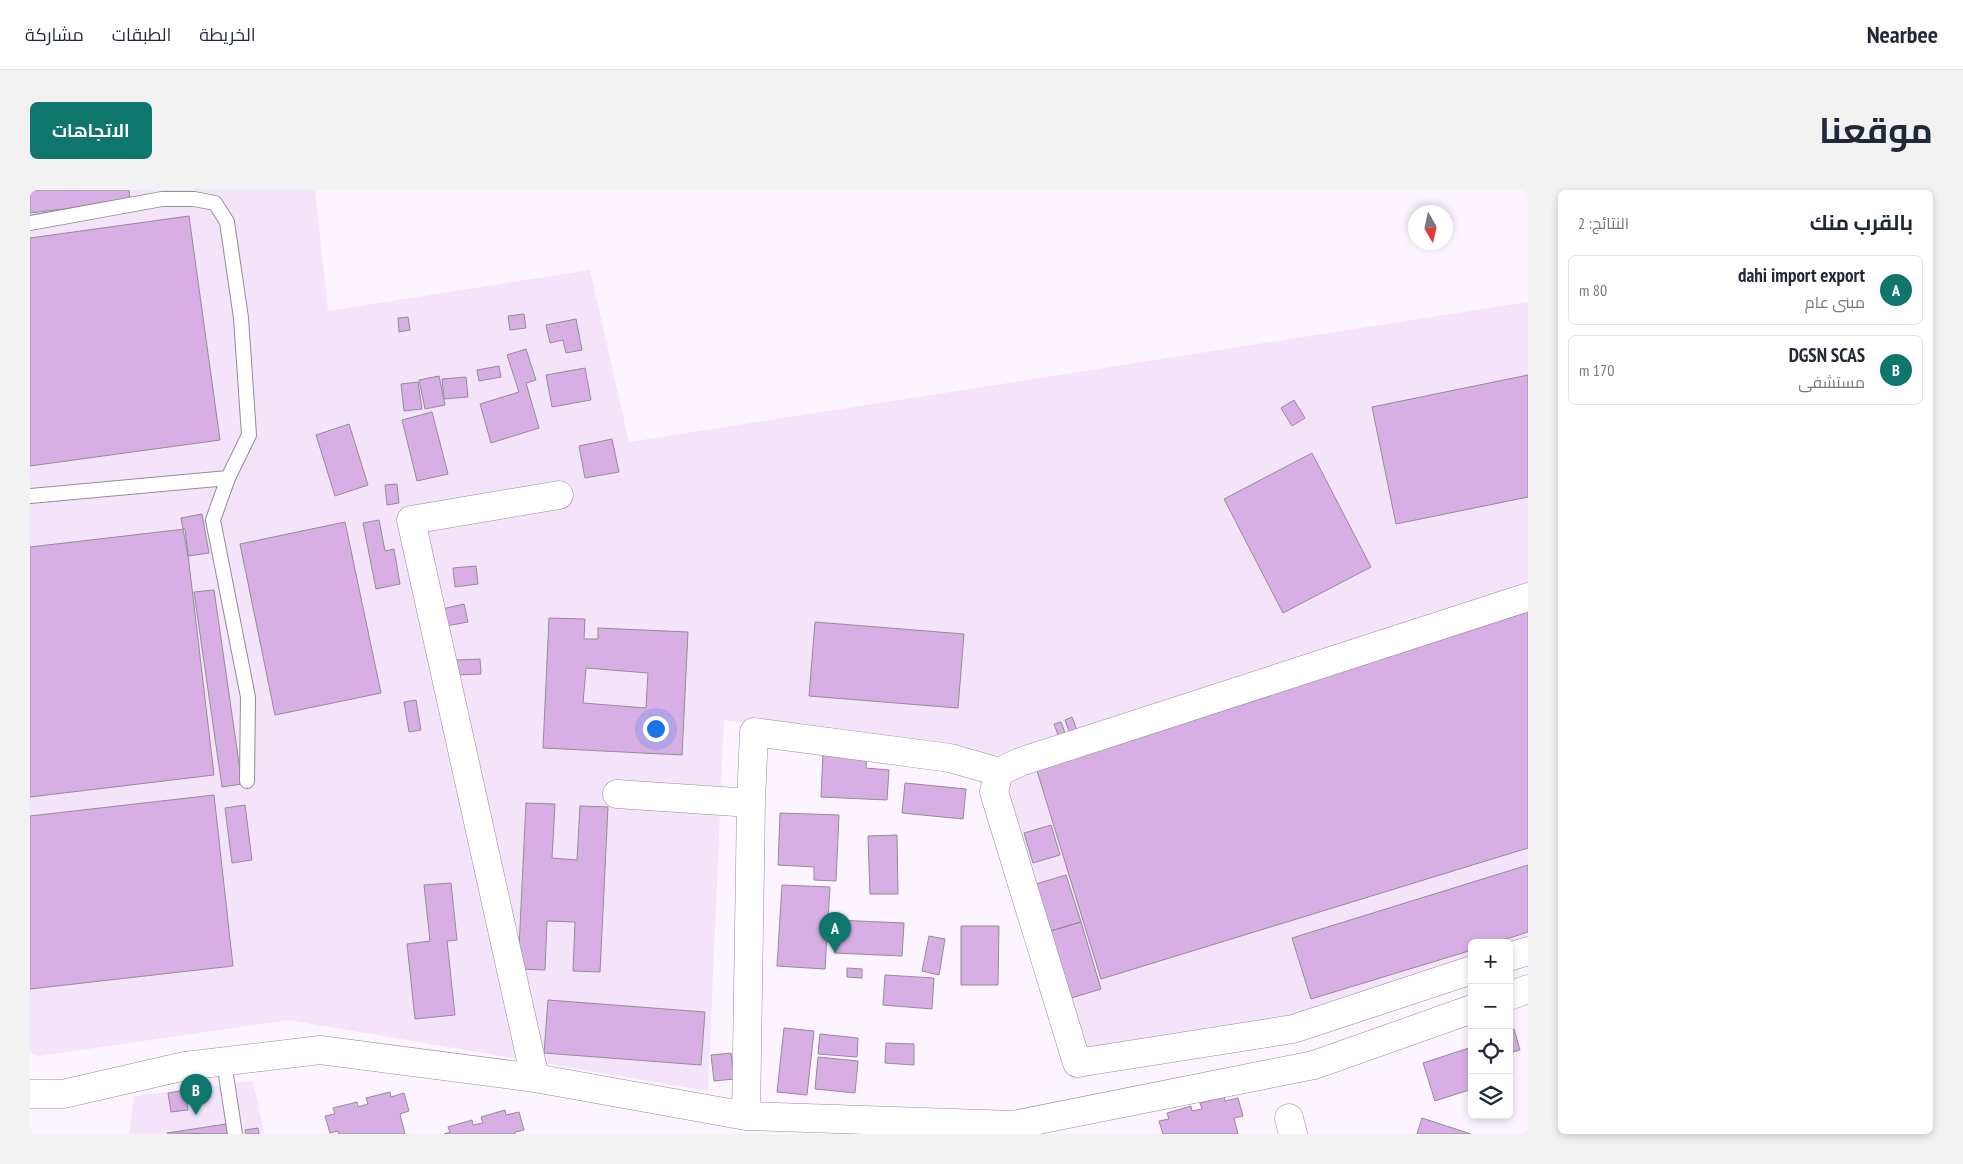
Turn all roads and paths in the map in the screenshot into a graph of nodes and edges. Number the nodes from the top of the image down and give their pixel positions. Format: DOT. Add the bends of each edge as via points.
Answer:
graph roads {
  1 [pos="30,223"];
  2 [pos="228,478"];
  3 [pos="559,495"];
  4 [pos="30,496"];
  5 [pos="1528,597"];
  6 [pos="999,772"];
  7 [pos="247,781"];
  8 [pos="617,794"];
  9 [pos="751,802"];
  10 [pos="1528,951"];
  11 [pos="1513,956"];
  12 [pos="1468,971"];
  13 [pos="1528,989"];
  14 [pos="1513,995"];
  15 [pos="1468,1010"];
  16 [pos="224,1062"];
  17 [pos="535,1078"];
  18 [pos="30,1094"];
  19 [pos="746,1116"];
  20 [pos="235,1134"];
  1 -- 2 [label="lane" via="162,199 215,203 227,222 240,318 249,435"];
  2 -- 4 [label="lane"];
  2 -- 7 [label="lane" via="214,520 248,697"];
  3 -- 17 [label="street" via="411,520"];
  5 -- 6 [label="street" via="1020,762"];
  6 -- 9 [label="street" via="950,758 754,732"];
  6 -- 12 [label="street" via="994,792 1077,1063 1293,1029"];
  8 -- 9 [label="street"];
  9 -- 19 [label="street"];
  10 -- 11 [label="street"];
  13 -- 14 [label="street"];
  15 -- 19 [label="street" via="1314,1065 1013,1125"];
  16 -- 17 [label="street" via="320,1050"];
  16 -- 18 [label="street" via="185,1066 63,1094"];
  16 -- 20 [label="lane"];
  17 -- 19 [label="street"];
}
